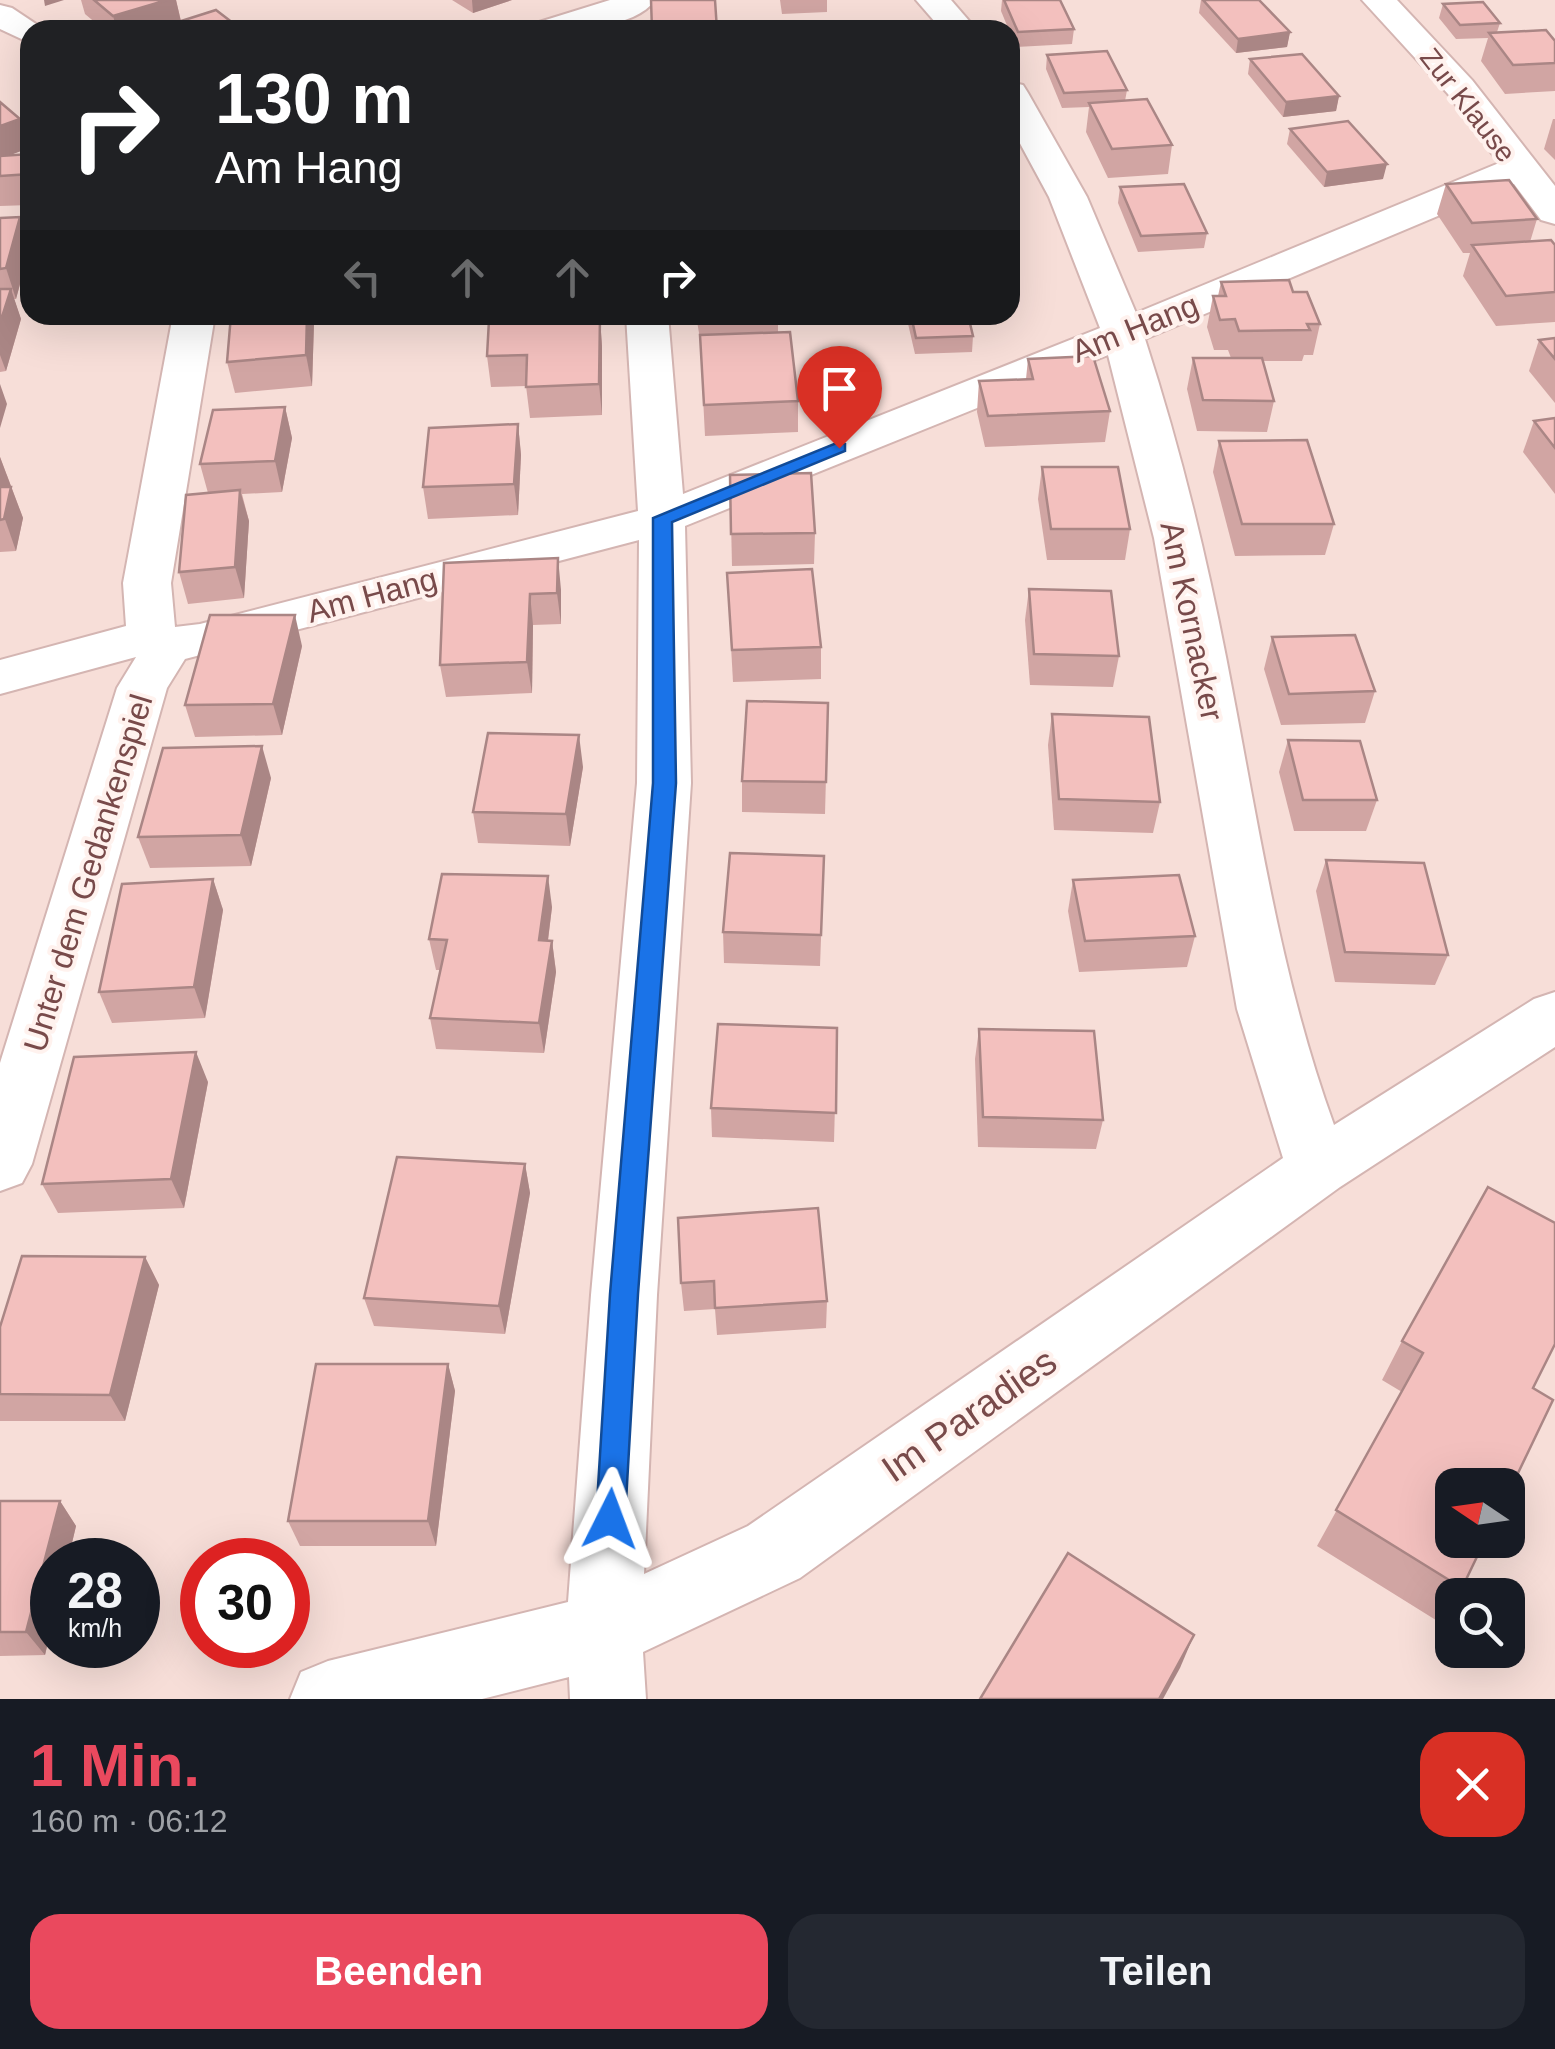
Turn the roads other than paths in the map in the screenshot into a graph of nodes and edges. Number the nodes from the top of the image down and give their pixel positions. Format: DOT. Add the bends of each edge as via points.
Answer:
graph roads {
  1 [pos="638,0"];
  2 [pos="933,0"];
  3 [pos="1379,0"];
  4 [pos="601,15"];
  5 [pos="951,20"];
  6 [pos="1020,110"];
  7 [pos="1519,148"];
  8 [pos="1555,212"];
  9 [pos="192,325"];
  10 [pos="648,325"];
  11 [pos="1122,334"];
  12 [pos="662,518"];
  13 [pos="160,640"];
  14 [pos="0,677"];
  15 [pos="1555,1016"];
  16 [pos="0,1164"];
  17 [pos="1318,1168"];
  18 [pos="604,1631"];
  19 [pos="328,1699"];
  20 [pos="608,1699"];
  1 -- 4 [label="street"];
  2 -- 5 [label="street"];
  3 -- 7 [label="street, Zur Klause"];
  6 -- 11 [label="street, Am Kornacker" via="1070,197"];
  7 -- 8 [label="street, Zur Klause"];
  7 -- 11 [label="street, Am Hang"];
  9 -- 13 [label="street" via="146,583"];
  10 -- 12 [label="street"];
  11 -- 12 [label="street, Am Hang"];
  11 -- 17 [label="street, Am Kornacker" via="1195,622 1267,1011"];
  12 -- 13 [label="street, Am Hang" via="200,641"];
  12 -- 18 [label="street" via="664,783"];
  13 -- 14 [label="street, Am Hang"];
  13 -- 16 [label="street, Unter dem Gedankenspiel"];
  15 -- 17 [label="street, Im Paradies"];
  17 -- 18 [label="street, Im Paradies" via="774,1552"];
  18 -- 19 [label="street, Im Paradies"];
  18 -- 20 [label="street"];
}
